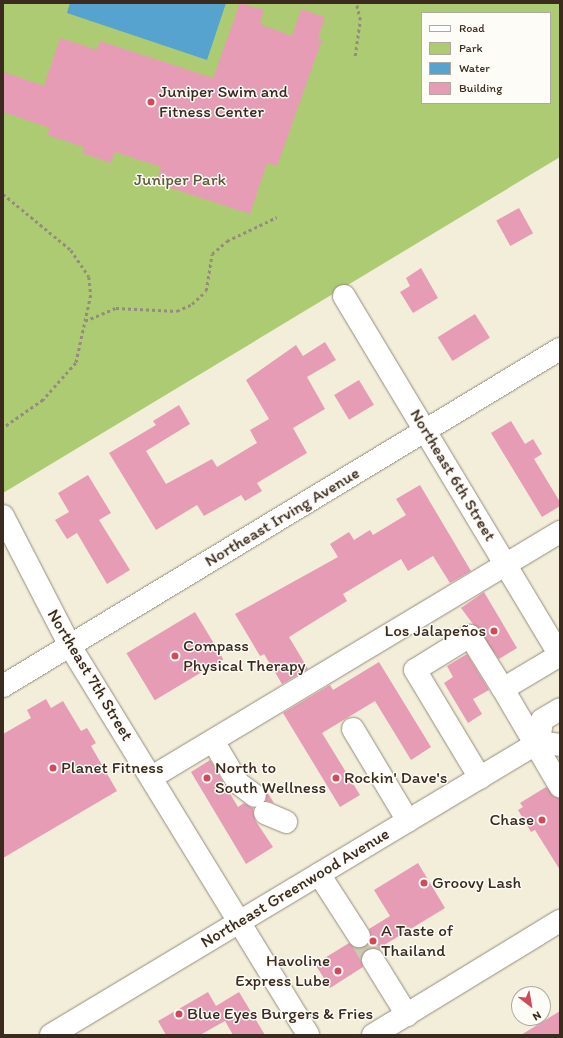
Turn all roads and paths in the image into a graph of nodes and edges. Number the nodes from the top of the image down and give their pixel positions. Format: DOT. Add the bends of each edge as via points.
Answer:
graph roads {
  1 [pos="356,3"];
  2 [pos="355,56"];
  3 [pos="3,194"];
  4 [pos="277,217"];
  5 [pos="344,296"];
  6 [pos="85,322"];
  7 [pos="560,349"];
  8 [pos="3,428"];
  9 [pos="426,429"];
  10 [pos="3,516"];
  11 [pos="560,532"];
  12 [pos="506,564"];
  13 [pos="70,646"];
  14 [pos="560,655"];
  15 [pos="3,686"];
  16 [pos="503,689"];
  17 [pos="560,709"];
  18 [pos="353,729"];
  19 [pos="212,740"];
  20 [pos="545,744"];
  21 [pos="152,777"];
  22 [pos="480,778"];
  23 [pos="560,786"];
  24 [pos="408,821"];
  25 [pos="286,822"];
  26 [pos="319,874"];
  27 [pos="241,921"];
  28 [pos="560,921"];
  29 [pos="359,936"];
  30 [pos="373,960"];
  31 [pos="407,1015"];
  32 [pos="51,1035"];
  33 [pos="308,1035"];
  34 [pos="373,1035"];
  1 -- 2 [label="path" via="360,20"];
  3 -- 6 [label="path" via="82,263 90,277 91,295"];
  4 -- 6 [label="path" via="227,241 212,254 206,290 192,304 177,311 116,308"];
  5 -- 9 [label="street, Northeast 6th Street"];
  6 -- 8 [label="path" via="76,363 43,400"];
  7 -- 9 [label="street, Northeast Irving Avenue"];
  9 -- 12 [label="street, Northeast 6th Street"];
  9 -- 13 [label="street, Northeast Irving Avenue"];
  10 -- 13 [label="street, Northeast 7th Street"];
  11 -- 12 [label="street"];
  12 -- 14 [label="street, Northeast 6th Street"];
  12 -- 19 [label="street"];
  13 -- 15 [label="street, Northeast Irving Avenue"];
  13 -- 21 [label="street, Northeast 7th Street"];
  14 -- 16 [label="street"];
  16 -- 20 [label="street"];
  16 -- 22 [label="street" via="470,636 415,670"];
  17 -- 20 [label="street" via="542,720"];
  18 -- 24 [label="street"];
  19 -- 21 [label="street"];
  19 -- 25 [label="street" via="238,783 260,805"];
  20 -- 22 [label="street, Northeast Greenwood Avenue"];
  20 -- 23 [label="street"];
  21 -- 27 [label="street, Northeast 7th Street"];
  22 -- 24 [label="street, Northeast Greenwood Avenue"];
  24 -- 26 [label="street, Northeast Greenwood Avenue"];
  26 -- 27 [label="street, Northeast Greenwood Avenue"];
  26 -- 29 [label="street"];
  27 -- 32 [label="street, Northeast Greenwood Avenue"];
  27 -- 33 [label="street, Northeast 7th Street"];
  28 -- 31 [label="street"];
  30 -- 31 [label="street"];
  31 -- 34 [label="street"];
}
